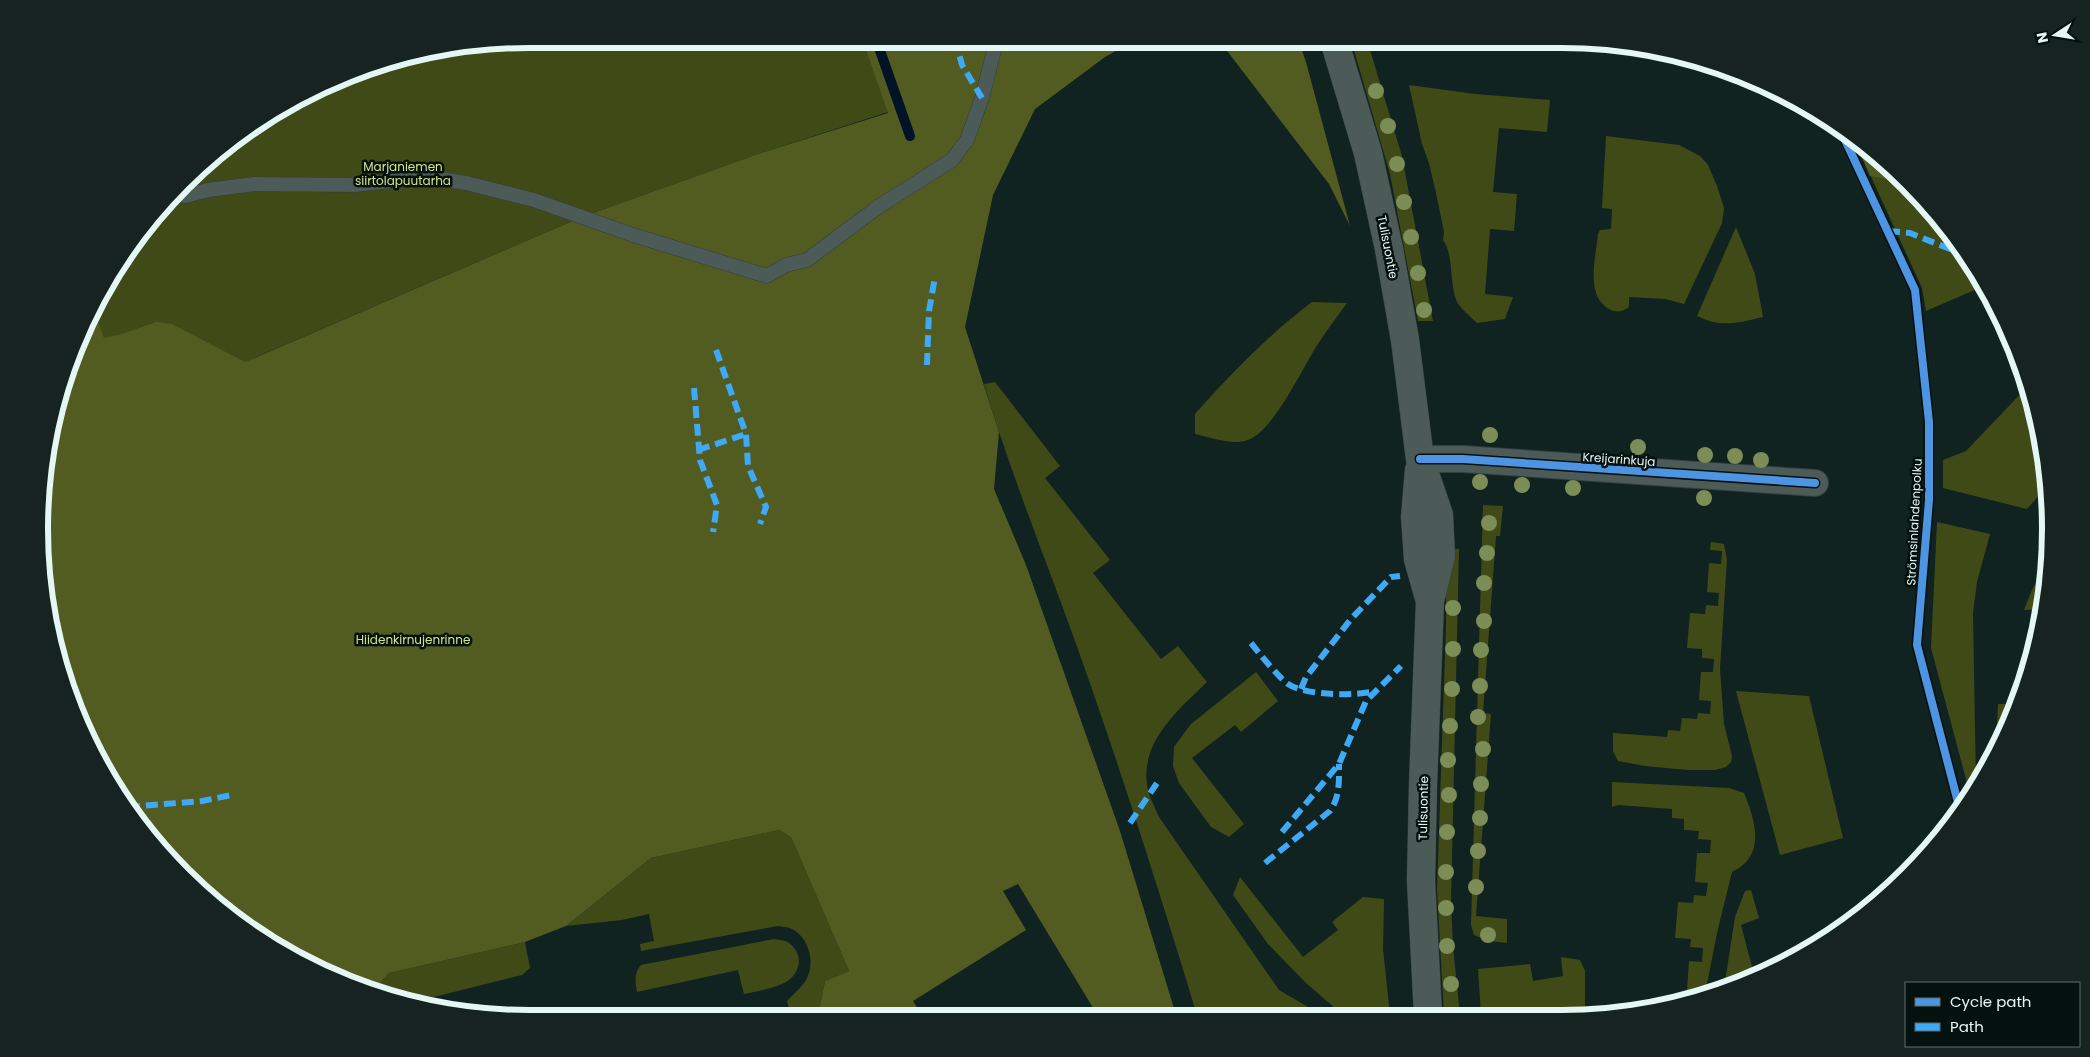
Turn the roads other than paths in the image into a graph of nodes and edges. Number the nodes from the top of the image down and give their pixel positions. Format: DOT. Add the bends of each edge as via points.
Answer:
graph roads {
  1 [pos="995,48"];
  2 [pos="1336,48"];
  3 [pos="185,196"];
  4 [pos="1420,459"];
  5 [pos="1815,483"];
  6 [pos="1428,1010"];
  1 -- 3 [label="lane" via="968,140 952,160 878,207 807,260 786,265 766,276 534,200 466,183 429,178 353,185 254,184"];
  2 -- 4 [label="main road, Tulisuontie" via="1368,153 1389,249 1405,340"];
  4 -- 5 [label="street, Kreijarinkuja" via="1463,459"];
  4 -- 6 [label="main road, Tulisuontie" via="1439,515 1440,556 1430,601 1421,881"];
}
